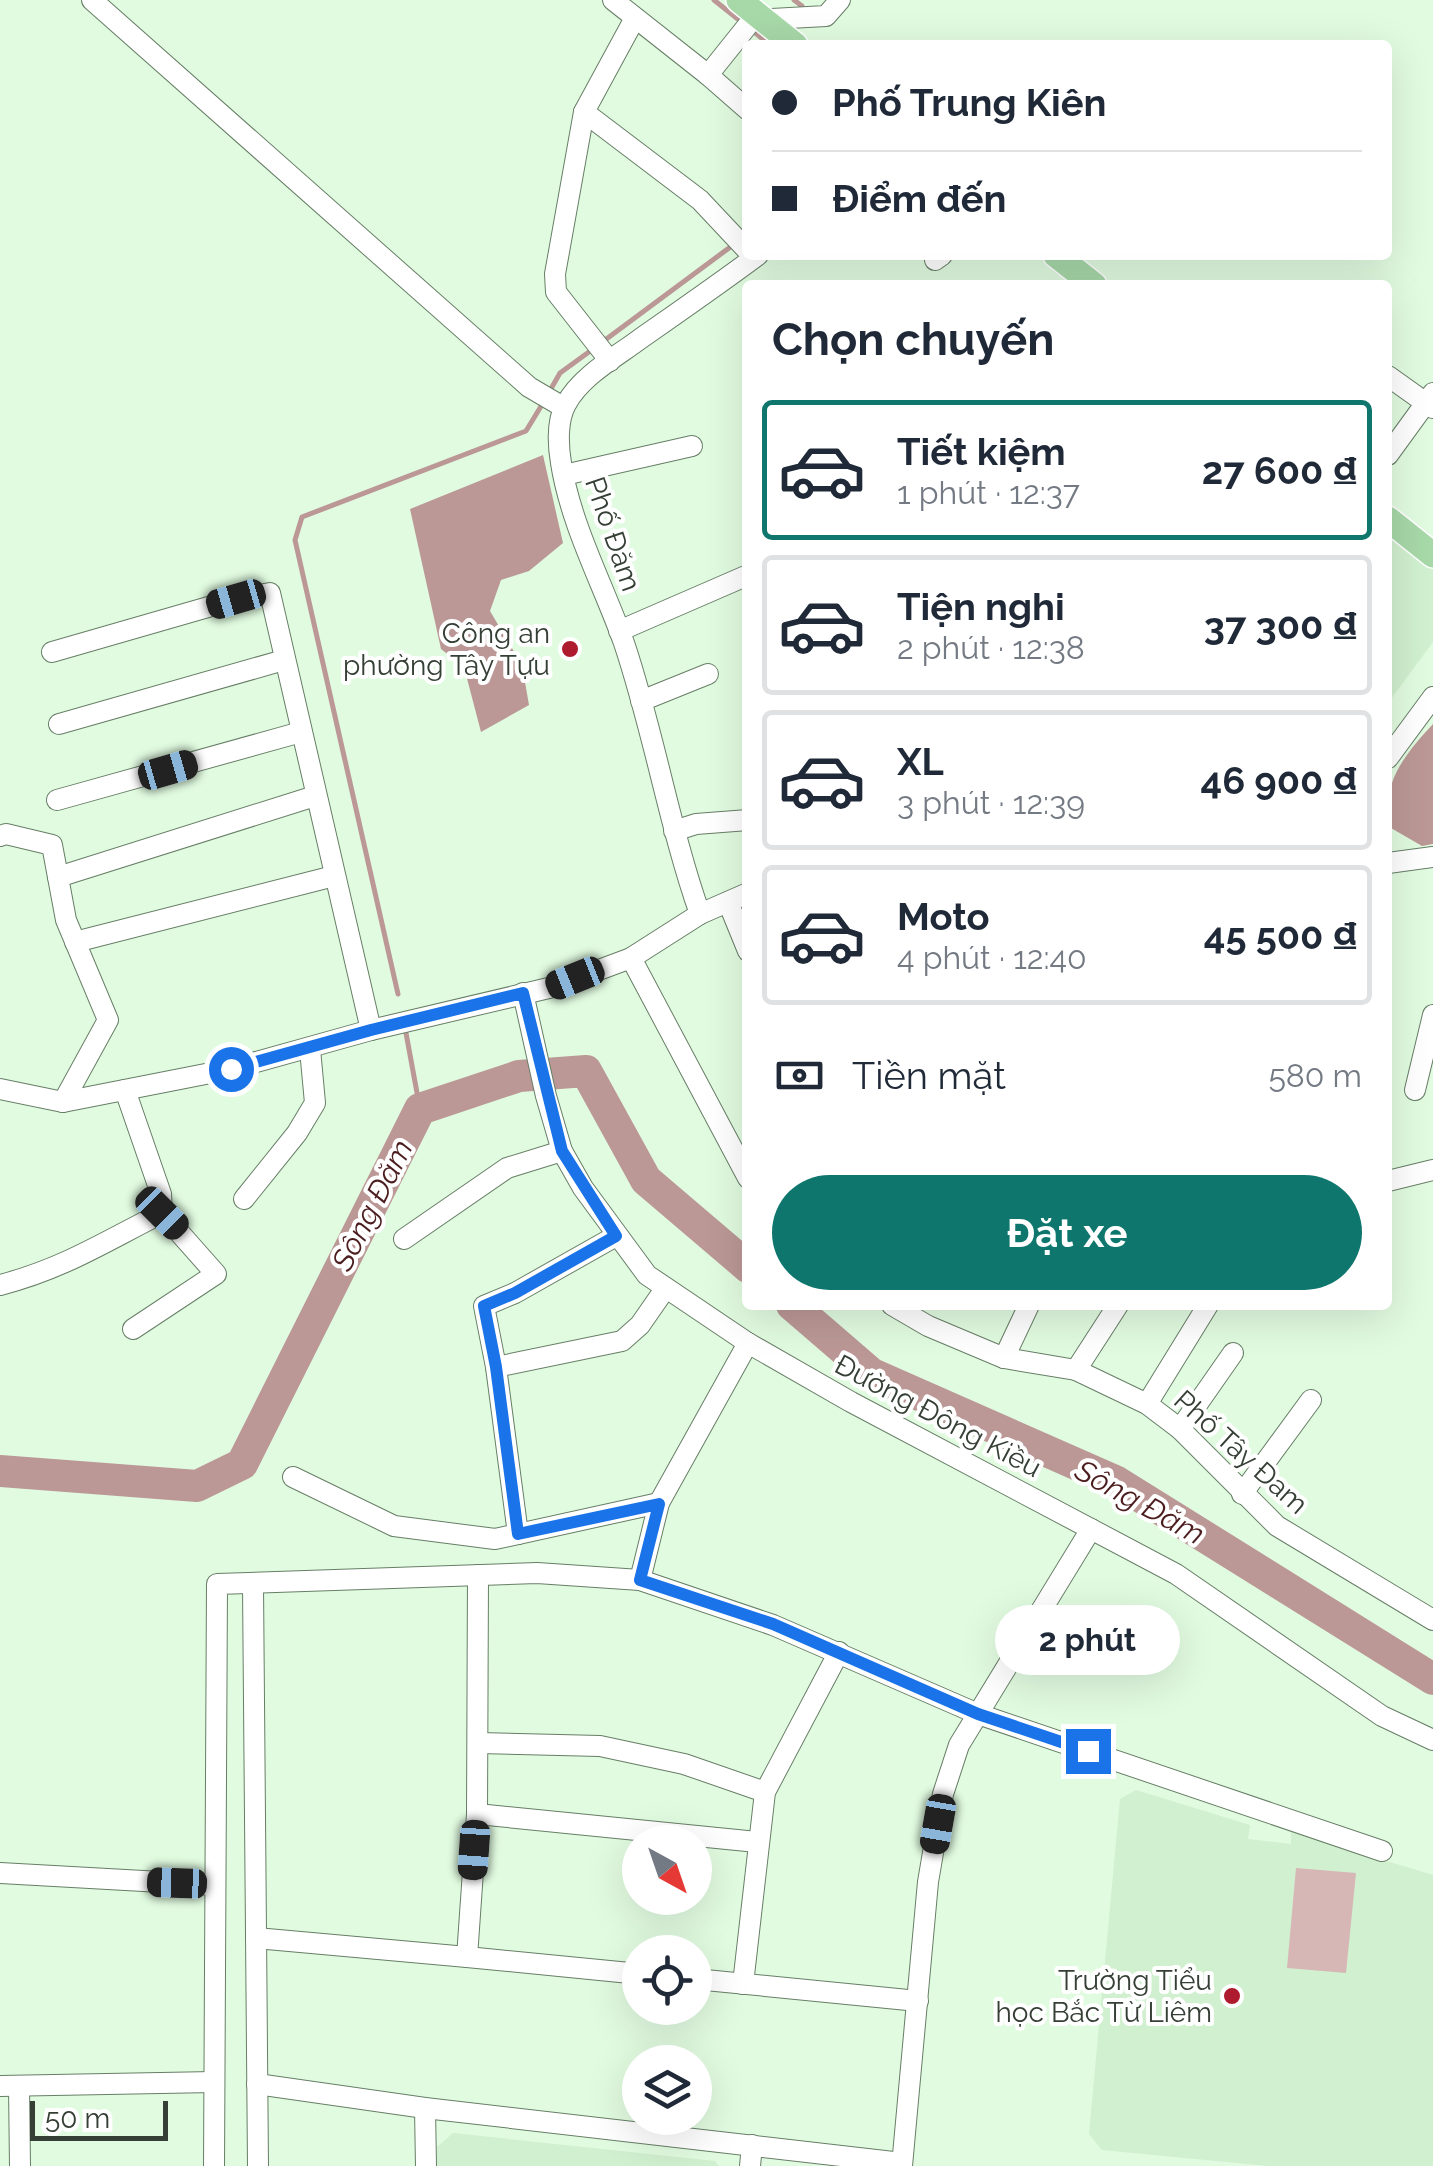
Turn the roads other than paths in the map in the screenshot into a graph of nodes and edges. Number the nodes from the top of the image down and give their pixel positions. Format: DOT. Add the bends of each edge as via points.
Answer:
graph roads {
  1 [pos="92,0"];
  2 [pos="612,0"];
  3 [pos="840,0"];
  4 [pos="751,13"];
  5 [pos="635,18"];
  6 [pos="788,40"];
  7 [pos="708,75"];
  8 [pos="742,105"];
  9 [pos="584,112"];
  10 [pos="742,242"];
  11 [pos="746,260"];
  12 [pos="1062,260"];
  13 [pos="1088,280"];
  14 [pos="609,359"];
  15 [pos="1392,378"];
  16 [pos="1431,401"];
  17 [pos="560,406"];
  18 [pos="692,446"];
  19 [pos="1392,450"];
  20 [pos="564,476"];
  21 [pos="1392,522"];
  22 [pos="1433,555"];
  23 [pos="742,578"];
  24 [pos="618,631"];
  25 [pos="52,652"];
  26 [pos="284,660"];
  27 [pos="708,674"];
  28 [pos="1433,697"];
  29 [pos="641,702"];
  30 [pos="59,724"];
  31 [pos="300,732"];
  32 [pos="1392,753"];
  33 [pos="316,796"];
  34 [pos="56,800"];
  35 [pos="742,820"];
  36 [pos="674,831"];
  37 [pos="0,836"];
  38 [pos="1433,856"];
  39 [pos="1392,862"];
  40 [pos="334,876"];
  41 [pos="58,877"];
  42 [pos="738,898"];
  43 [pos="700,914"];
  44 [pos="75,942"];
  45 [pos="631,958"];
  46 [pos="523,993"];
  47 [pos="1433,1015"];
  48 [pos="374,1029"];
  49 [pos="310,1049"];
  50 [pos="0,1089"];
  51 [pos="125,1090"];
  52 [pos="1416,1090"];
  53 [pos="63,1102"];
  54 [pos="562,1151"];
  55 [pos="742,1167"];
  56 [pos="1433,1170"];
  57 [pos="1392,1181"];
  58 [pos="244,1199"];
  59 [pos="162,1213"];
  60 [pos="616,1236"];
  61 [pos="404,1239"];
  62 [pos="0,1284"];
  63 [pos="665,1288"];
  64 [pos="901,1310"];
  65 [pos="1027,1310"];
  66 [pos="1115,1310"];
  67 [pos="1205,1310"];
  68 [pos="132,1330"];
  69 [pos="748,1343"];
  70 [pos="1234,1353"];
  71 [pos="1004,1358"];
  72 [pos="496,1367"];
  73 [pos="1076,1370"];
  74 [pos="1311,1400"];
  75 [pos="1147,1404"];
  76 [pos="1180,1429"];
  77 [pos="293,1477"];
  78 [pos="1242,1494"];
  79 [pos="659,1504"];
  80 [pos="1091,1529"];
  81 [pos="518,1534"];
  82 [pos="478,1575"];
  83 [pos="640,1580"];
  84 [pos="253,1585"];
  85 [pos="1433,1620"];
  86 [pos="839,1652"];
  87 [pos="978,1714"];
  88 [pos="1433,1740"];
  89 [pos="478,1743"];
  90 [pos="765,1792"];
  91 [pos="477,1814"];
  92 [pos="757,1842"];
  93 [pos="1382,1851"];
  94 [pos="0,1873"];
  95 [pos="215,1884"];
  96 [pos="256,1938"];
  97 [pos="467,1957"];
  98 [pos="622,1972"];
  99 [pos="712,1981"];
  100 [pos="743,1984"];
  101 [pos="918,2002"];
  102 [pos="214,2082"];
  103 [pos="257,2084"];
  104 [pos="10,2086"];
  105 [pos="426,2108"];
  106 [pos="751,2156"];
  107 [pos="902,2164"];
  108 [pos="20,2166"];
  109 [pos="214,2166"];
  110 [pos="258,2166"];
  111 [pos="426,2166"];
  1 -- 17 [label="street" via="530,387"];
  2 -- 5 [label="street"];
  3 -- 4 [label="street" via="826,16"];
  4 -- 6 [label="main road"];
  4 -- 7 [label="street"];
  5 -- 7 [label="street"];
  5 -- 9 [label="street"];
  7 -- 8 [label="street"];
  9 -- 10 [label="street" via="719,216"];
  9 -- 14 [label="street" via="556,292"];
  11 -- 14 [label="street"];
  12 -- 13 [label="main road"];
  14 -- 17 [label="street"];
  15 -- 16 [label="street"];
  16 -- 19 [label="street"];
  17 -- 20 [label="street, Phố Đăm"];
  18 -- 20 [label="street"];
  20 -- 24 [label="street, Phố Đăm"];
  21 -- 22 [label="main road"];
  23 -- 24 [label="street"];
  24 -- 29 [label="street, Phố Đăm"];
  25 -- 26 [label="street" via="270,594"];
  26 -- 30 [label="street"];
  26 -- 31 [label="street"];
  27 -- 29 [label="street"];
  28 -- 32 [label="street"];
  29 -- 36 [label="street, Phố Đăm"];
  31 -- 33 [label="street"];
  31 -- 34 [label="street"];
  33 -- 40 [label="street"];
  33 -- 41 [label="street"];
  35 -- 36 [label="street"];
  36 -- 43 [label="street, Phố Đăm"];
  37 -- 41 [label="street" via="52,845"];
  38 -- 39 [label="street"];
  40 -- 44 [label="street"];
  40 -- 48 [label="street"];
  41 -- 44 [label="street"];
  42 -- 43 [label="street"];
  43 -- 45 [label="street"];
  44 -- 53 [label="street" via="108,1020"];
  45 -- 46 [label="street"];
  45 -- 55 [label="street"];
  46 -- 48 [label="street"];
  46 -- 54 [label="street, Đường Đông Kiều"];
  47 -- 52 [label="street"];
  48 -- 49 [label="street"];
  49 -- 51 [label="street"];
  49 -- 58 [label="street" via="315,1104"];
  50 -- 53 [label="street"];
  51 -- 53 [label="street"];
  51 -- 59 [label="street"];
  54 -- 60 [label="street, Đường Đông Kiều"];
  54 -- 61 [label="street" via="507,1168"];
  56 -- 57 [label="street"];
  59 -- 62 [label="street" via="95,1251"];
  59 -- 68 [label="street" via="216,1274"];
  60 -- 63 [label="street, Đường Đông Kiều"];
  60 -- 72 [label="street" via="484,1306"];
  63 -- 69 [label="street, Đường Đông Kiều"];
  63 -- 72 [label="street" via="622,1341"];
  64 -- 71 [label="street, Phố Tây Đam"];
  65 -- 71 [label="street"];
  66 -- 73 [label="street"];
  67 -- 75 [label="street"];
  69 -- 79 [label="street"];
  69 -- 80 [label="street, Đường Đông Kiều"];
  70 -- 76 [label="street"];
  71 -- 73 [label="street, Phố Tây Đam"];
  72 -- 81 [label="street"];
  73 -- 75 [label="street, Phố Tây Đam"];
  74 -- 78 [label="street"];
  75 -- 76 [label="street, Phố Tây Đam"];
  76 -- 78 [label="street, Phố Tây Đam"];
  77 -- 81 [label="street" via="394,1526 495,1539"];
  78 -- 85 [label="street, Phố Tây Đam" via="1277,1526"];
  79 -- 81 [label="street"];
  79 -- 83 [label="street"];
  80 -- 87 [label="street"];
  80 -- 88 [label="street, Đường Đông Kiều" via="1176,1574 1382,1716"];
  82 -- 83 [label="street"];
  82 -- 84 [label="street"];
  82 -- 89 [label="street"];
  83 -- 86 [label="street"];
  84 -- 95 [label="street" via="217,1584"];
  84 -- 96 [label="street"];
  86 -- 87 [label="street"];
  86 -- 90 [label="street"];
  87 -- 93 [label="street"];
  87 -- 101 [label="street" via="943,1794"];
  89 -- 90 [label="street" via="600,1746 684,1764"];
  89 -- 91 [label="street"];
  90 -- 92 [label="street"];
  91 -- 92 [label="street"];
  91 -- 97 [label="street"];
  92 -- 100 [label="street"];
  94 -- 95 [label="street"];
  95 -- 102 [label="street"];
  96 -- 97 [label="street"];
  96 -- 103 [label="street"];
  97 -- 98 [label="street"];
  99 -- 100 [label="street"];
  100 -- 101 [label="street"];
  101 -- 107 [label="street"];
  102 -- 104 [label="street"];
  102 -- 109 [label="street"];
  103 -- 105 [label="street"];
  103 -- 110 [label="street"];
  104 -- 108 [label="street"];
  105 -- 106 [label="street"];
  105 -- 111 [label="street"];
  106 -- 107 [label="street"];
}
